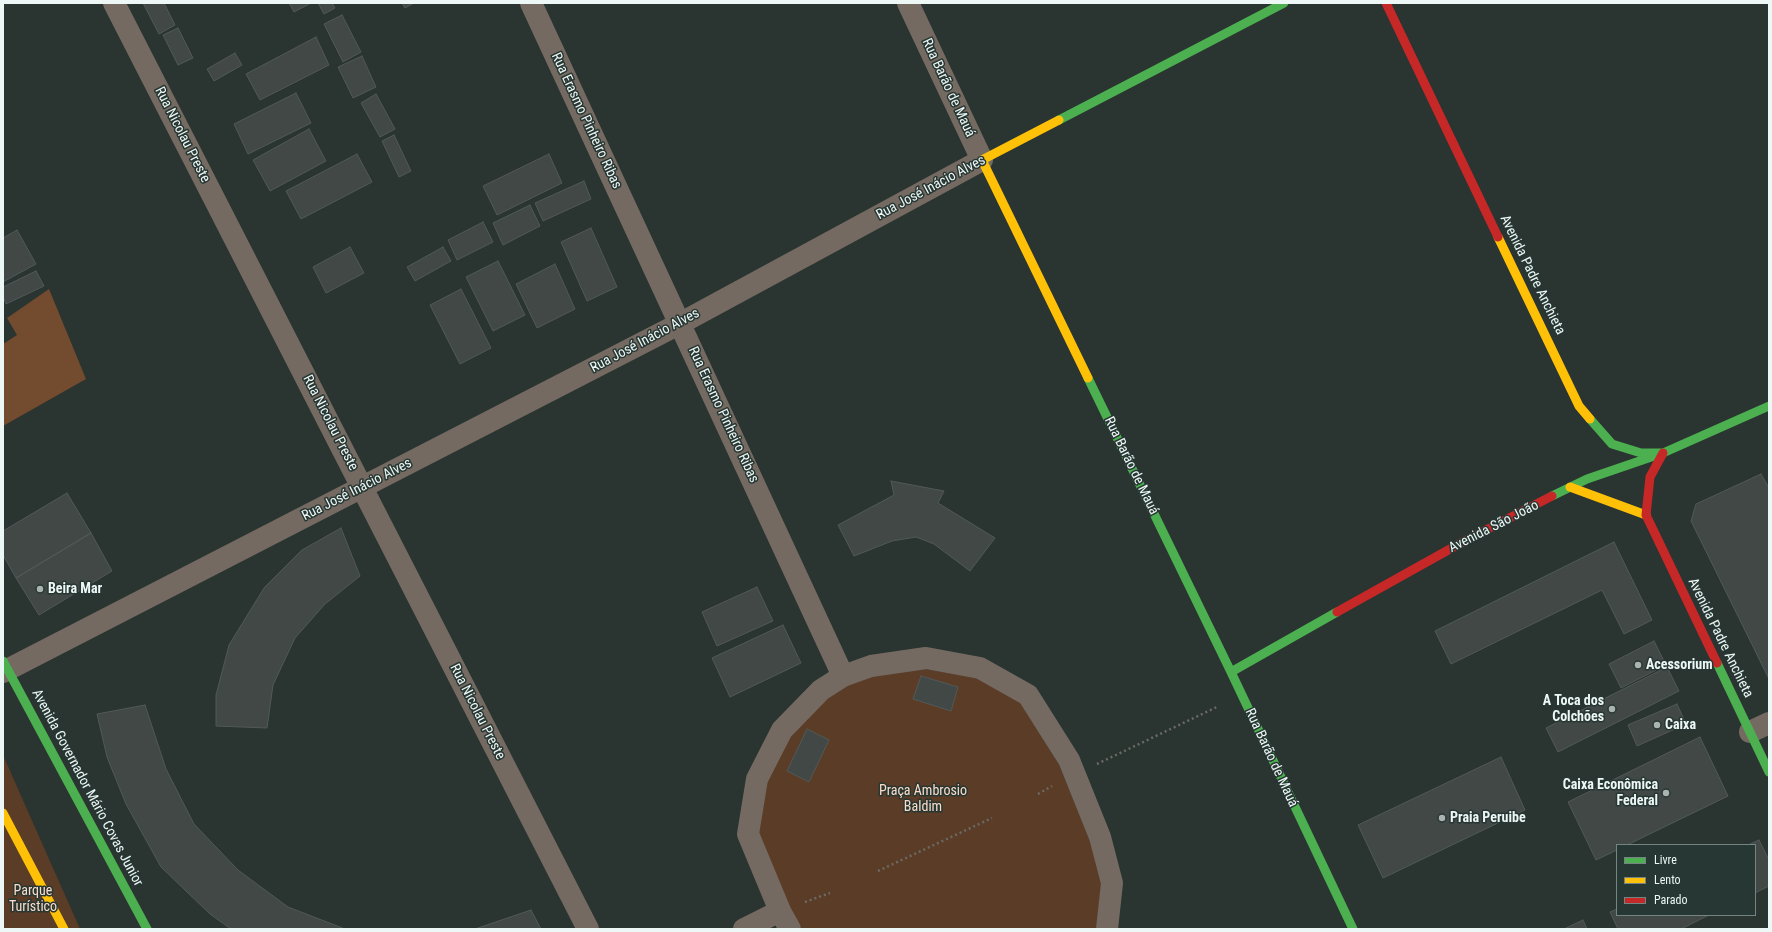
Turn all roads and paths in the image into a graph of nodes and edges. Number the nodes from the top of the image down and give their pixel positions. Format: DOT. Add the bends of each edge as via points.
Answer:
graph roads {
  1 [pos="114,3"];
  2 [pos="531,3"];
  3 [pos="908,3"];
  4 [pos="1284,3"];
  5 [pos="1386,3"];
  6 [pos="982,160"];
  7 [pos="681,323"];
  8 [pos="1769,406"];
  9 [pos="1663,452"];
  10 [pos="363,487"];
  11 [pos="1570,487"];
  12 [pos="1646,515"];
  13 [pos="4,667"];
  14 [pos="1231,672"];
  15 [pos="843,676"];
  16 [pos="1242,695"];
  17 [pos="1759,727"];
  18 [pos="1769,772"];
  19 [pos="1075,774"];
  20 [pos="1038,794"];
  21 [pos="3,813"];
  22 [pos="992,818"];
  23 [pos="878,871"];
  24 [pos="785,920"];
  25 [pos="64,929"];
  26 [pos="147,929"];
  27 [pos="588,929"];
  28 [pos="744,929"];
  29 [pos="1107,929"];
  30 [pos="1353,929"];
  1 -- 10 [label="street, Rua Nicolau Preste"];
  2 -- 7 [label="street, Rua Erasmo Pinheiro Ribas"];
  3 -- 6 [label="street, Rua Barão de Mauá"];
  4 -- 6 [label="main road, Rua José Inácio Alves"];
  5 -- 9 [label="main road, Avenida Padre Anchieta" via="1579,406 1612,444 1641,453"];
  6 -- 7 [label="street, Rua José Inácio Alves"];
  6 -- 14 [label="main road, Rua Barão de Mauá"];
  7 -- 10 [label="street, Rua José Inácio Alves"];
  7 -- 15 [label="street, Rua Erasmo Pinheiro Ribas"];
  8 -- 9 [label="main road, Avenida São João"];
  9 -- 11 [label="main road, Avenida São João"];
  9 -- 12 [label="main road" via="1650,477"];
  10 -- 13 [label="street, Rua José Inácio Alves"];
  10 -- 27 [label="street, Rua Nicolau Preste"];
  11 -- 12 [label="main road"];
  11 -- 14 [label="main road, Avenida São João" via="1459,544"];
  12 -- 17 [label="main road, Avenida Padre Anchieta"];
  13 -- 26 [label="main road, Avenida Governador Mário Covas Junior"];
  14 -- 16 [label="main road, Rua Barão de Mauá"];
  15 -- 19 [label="street" via="871,666 926,658 980,668 1028,695 1069,760"];
  15 -- 24 [label="street" via="821,690 782,730 757,779 748,834"];
  16 -- 19 [label="path"];
  16 -- 30 [label="main road, Rua Barão de Mauá"];
  17 -- 18 [label="main road, Avenida Padre Anchieta"];
  19 -- 20 [label="path"];
  19 -- 29 [label="street" via="1100,837 1112,883"];
  21 -- 25 [label="main road"];
  22 -- 23 [label="path"];
  24 -- 28 [label="street"];
}
